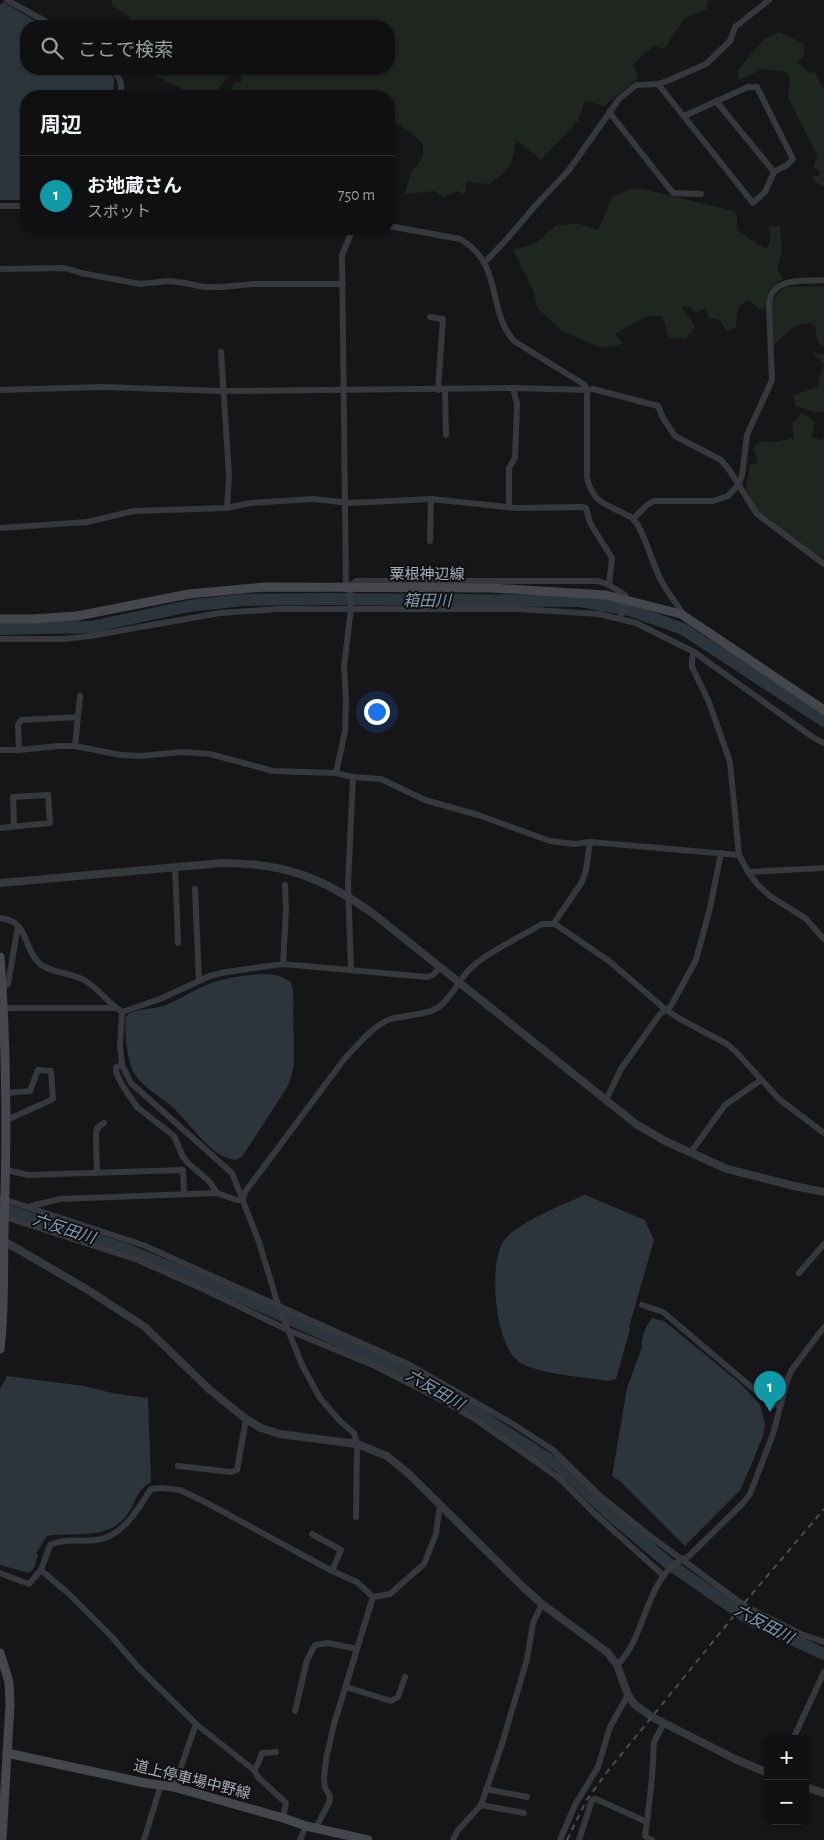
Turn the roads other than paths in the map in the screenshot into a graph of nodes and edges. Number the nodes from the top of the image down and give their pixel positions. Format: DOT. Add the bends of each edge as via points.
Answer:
graph roads {
  1 [pos="7,0"];
  2 [pos="769,0"];
  3 [pos="43,20"];
  4 [pos="117,75"];
  5 [pos="658,84"];
  6 [pos="122,90"];
  7 [pos="716,101"];
  8 [pos="609,112"];
  9 [pos="684,116"];
  10 [pos="774,172"];
  11 [pos="701,194"];
  12 [pos="0,206"];
  13 [pos="20,206"];
  14 [pos="395,227"];
  15 [pos="350,235"];
  16 [pos="485,262"];
  17 [pos="0,269"];
  18 [pos="824,280"];
  19 [pos="342,284"];
  20 [pos="430,316"];
  21 [pos="221,352"];
  22 [pos="513,388"];
  23 [pos="344,389"];
  24 [pos="0,390"];
  25 [pos="442,390"];
  26 [pos="587,390"];
  27 [pos="223,391"];
  28 [pos="446,435"];
  29 [pos="738,485"];
  30 [pos="592,497"];
  31 [pos="431,499"];
  32 [pos="345,502"];
  33 [pos="509,507"];
  34 [pos="587,507"];
  35 [pos="227,508"];
  36 [pos="633,519"];
  37 [pos="0,528"];
  38 [pos="430,541"];
  39 [pos="824,564"];
  40 [pos="609,585"];
  41 [pos="348,589"];
  42 [pos="624,600"];
  43 [pos="351,609"];
  44 [pos="681,614"];
  45 [pos="0,618"];
  46 [pos="620,619"];
  47 [pos="0,639"];
  48 [pos="694,652"];
  49 [pos="80,696"];
  50 [pos="824,710"];
  51 [pos="78,717"];
  52 [pos="824,743"];
  53 [pos="75,746"];
  54 [pos="0,750"];
  55 [pos="19,750"];
  56 [pos="336,773"];
  57 [pos="353,778"];
  58 [pos="14,826"];
  59 [pos="0,828"];
  60 [pos="590,842"];
  61 [pos="721,853"];
  62 [pos="739,855"];
  63 [pos="175,866"];
  64 [pos="824,868"];
  65 [pos="748,872"];
  66 [pos="0,882"];
  67 [pos="285,885"];
  68 [pos="195,889"];
  69 [pos="348,896"];
  70 [pos="0,918"];
  71 [pos="554,923"];
  72 [pos="18,926"];
  73 [pos="824,939"];
  74 [pos="178,943"];
  75 [pos="0,957"];
  76 [pos="282,964"];
  77 [pos="440,967"];
  78 [pos="351,969"];
  79 [pos="198,981"];
  80 [pos="459,983"];
  81 [pos="2,987"];
  82 [pos="4,1008"];
  83 [pos="115,1008"];
  84 [pos="665,1009"];
  85 [pos="122,1012"];
  86 [pos="122,1065"];
  87 [pos="761,1080"];
  88 [pos="7,1093"];
  89 [pos="606,1100"];
  90 [pos="6,1120"];
  91 [pos="104,1123"];
  92 [pos="824,1134"];
  93 [pos="691,1152"];
  94 [pos="6,1170"];
  95 [pos="97,1172"];
  96 [pos="824,1192"];
  97 [pos="217,1193"];
  98 [pos="184,1194"];
  99 [pos="4,1200"];
  100 [pos="243,1200"];
  101 [pos="30,1208"];
  102 [pos="5,1216"];
  103 [pos="2,1240"];
  104 [pos="824,1244"];
  105 [pos="799,1273"];
  106 [pos="2,1279"];
  107 [pos="642,1305"];
  108 [pos="279,1308"];
  109 [pos="824,1326"];
  110 [pos="288,1328"];
  111 [pos="0,1349"];
  112 [pos="780,1406"];
  113 [pos="246,1419"];
  114 [pos="357,1444"];
  115 [pos="178,1466"];
  116 [pos="440,1504"];
  117 [pos="356,1517"];
  118 [pos="312,1534"];
  119 [pos="679,1560"];
  120 [pos="41,1570"];
  121 [pos="332,1571"];
  122 [pos="0,1573"];
  123 [pos="665,1574"];
  124 [pos="373,1597"];
  125 [pos="542,1604"];
  126 [pos="824,1642"];
  127 [pos="357,1649"];
  128 [pos="0,1653"];
  129 [pos="617,1665"];
  130 [pos="824,1672"];
  131 [pos="404,1677"];
  132 [pos="346,1688"];
  133 [pos="628,1695"];
  134 [pos="295,1711"];
  135 [pos="664,1723"];
  136 [pos="196,1724"];
  137 [pos="795,1735"];
  138 [pos="4,1752"];
  139 [pos="276,1752"];
  140 [pos="254,1770"];
  141 [pos="764,1771"];
  142 [pos="161,1784"];
  143 [pos="174,1787"];
  144 [pos="809,1788"];
  145 [pos="486,1789"];
  146 [pos="824,1793"];
  147 [pos="527,1797"];
  148 [pos="481,1805"];
  149 [pos="524,1813"];
  150 [pos="283,1818"];
  151 [pos="647,1822"];
  152 [pos="311,1828"];
  153 [pos="643,1838"];
  154 [pos="2,1840"];
  155 [pos="144,1840"];
  156 [pos="300,1840"];
  157 [pos="368,1840"];
  158 [pos="453,1840"];
  159 [pos="560,1840"];
  160 [pos="579,1840"];
  161 [pos="652,1840"];
  1 -- 3 [label="street"];
  2 -- 5 [label="street" via="735,28 730,40 706,64"];
  4 -- 6 [label="street"];
  5 -- 8 [label="street" via="636,85"];
  5 -- 9 [label="street"];
  7 -- 9 [label="street"];
  7 -- 10 [label="street"];
  7 -- 10 [label="street" via="748,87 757,87 793,159"];
  8 -- 11 [label="street" via="673,192"];
  8 -- 16 [label="street" via="569,170"];
  9 -- 10 [label="street" via="753,203 765,192"];
  12 -- 13 [label="street"];
  14 -- 16 [label="street" via="460,239"];
  15 -- 19 [label="street" via="342,255"];
  16 -- 26 [label="street" via="506,332 585,385"];
  17 -- 19 [label="street" via="65,268 140,284 185,282 204,287"];
  18 -- 29 [label="street" via="783,283 774,288 769,303 772,380 747,435"];
  19 -- 23 [label="street"];
  20 -- 25 [label="street" via="443,319"];
  21 -- 27 [label="street"];
  22 -- 25 [label="street"];
  22 -- 26 [label="street"];
  22 -- 33 [label="street" via="517,413 515,458 509,468"];
  23 -- 25 [label="street"];
  23 -- 27 [label="street"];
  23 -- 32 [label="street"];
  24 -- 27 [label="street" via="102,387"];
  25 -- 28 [label="street"];
  26 -- 29 [label="street" via="614,393 658,406 675,436 721,460"];
  26 -- 30 [label="street" via="586,477"];
  27 -- 35 [label="street" via="229,475"];
  29 -- 36 [label="street" via="728,496 713,501 654,501"];
  29 -- 39 [label="street" via="757,514"];
  30 -- 34 [label="street"];
  30 -- 36 [label="street"];
  31 -- 32 [label="street"];
  31 -- 33 [label="street"];
  31 -- 38 [label="street"];
  32 -- 35 [label="street" via="313,499 250,503"];
  32 -- 41 [label="street"];
  33 -- 34 [label="street"];
  34 -- 40 [label="street" via="590,523 612,558"];
  35 -- 37 [label="street" via="134,511 87,522"];
  36 -- 44 [label="street" via="644,536 662,583"];
  40 -- 41 [label="street" via="598,581 356,581"];
  40 -- 42 [label="street" via="625,596"];
  41 -- 42 [label="main road, 粟根神辺線" via="491,588 606,595"];
  41 -- 43 [label="street"];
  41 -- 45 [label="main road, 粟根神辺線" via="214,591 77,616"];
  42 -- 44 [label="main road, 粟根神辺線"];
  42 -- 46 [label="street"];
  43 -- 46 [label="street" via="560,611"];
  43 -- 47 [label="street" via="220,613 90,636"];
  43 -- 56 [label="street" via="344,667 344,731"];
  44 -- 50 [label="main road, 粟根神辺線"];
  46 -- 48 [label="street" via="636,623"];
  48 -- 52 [label="street"];
  48 -- 62 [label="street" via="692,667 709,702 730,762"];
  49 -- 51 [label="street"];
  51 -- 53 [label="street"];
  51 -- 55 [label="street" via="21,720 18,725"];
  53 -- 55 [label="street"];
  53 -- 56 [label="street" via="121,755 210,754 273,771"];
  54 -- 55 [label="street"];
  56 -- 57 [label="street"];
  57 -- 60 [label="street" via="381,779 425,800 550,841"];
  57 -- 69 [label="street"];
  58 -- 58 [label="street" via="50,823 48,795 12,797"];
  58 -- 59 [label="street"];
  60 -- 61 [label="street"];
  60 -- 71 [label="street" via="582,882"];
  61 -- 62 [label="street"];
  61 -- 84 [label="street" via="696,960 671,1006"];
  62 -- 65 [label="street"];
  63 -- 66 [label="street"];
  63 -- 69 [label="street" via="246,863 270,866 296,872"];
  63 -- 74 [label="street"];
  64 -- 65 [label="street"];
  65 -- 73 [label="street" via="770,896 805,918"];
  67 -- 76 [label="street"];
  68 -- 79 [label="street"];
  69 -- 77 [label="street"];
  69 -- 78 [label="street"];
  70 -- 72 [label="street" via="9,919"];
  71 -- 80 [label="street" via="542,924 478,962"];
  71 -- 84 [label="street" via="615,965"];
  72 -- 81 [label="street" via="8,984"];
  72 -- 83 [label="street" via="40,964 83,980"];
  75 -- 81 [label="main road"];
  76 -- 78 [label="street"];
  76 -- 79 [label="street" via="226,972"];
  77 -- 78 [label="street" via="427,977"];
  77 -- 80 [label="street"];
  79 -- 85 [label="street"];
  80 -- 89 [label="street"];
  80 -- 100 [label="street" via="439,1007 390,1019 345,1058 244,1192"];
  81 -- 82 [label="main road"];
  82 -- 83 [label="street"];
  82 -- 88 [label="main road"];
  83 -- 85 [label="street"];
  84 -- 87 [label="street" via="727,1044"];
  84 -- 89 [label="street" via="621,1069"];
  85 -- 86 [label="street"];
  86 -- 97 [label="street" via="116,1068 116,1072 137,1107 174,1136 183,1157"];
  86 -- 100 [label="street" via="139,1092 232,1172"];
  87 -- 92 [label="street" via="792,1110"];
  87 -- 93 [label="street" via="725,1105"];
  88 -- 90 [label="main road"];
  88 -- 90 [label="street" via="30,1091 38,1070 51,1071 53,1099"];
  89 -- 93 [label="street" via="636,1124"];
  90 -- 94 [label="main road"];
  91 -- 95 [label="street" via="97,1128 96,1134"];
  93 -- 96 [label="street" via="727,1169"];
  94 -- 95 [label="street" via="28,1174"];
  94 -- 99 [label="main road"];
  95 -- 98 [label="street" via="183,1170"];
  97 -- 98 [label="street"];
  97 -- 100 [label="street"];
  98 -- 101 [label="street" via="60,1199"];
  99 -- 101 [label="street"];
  99 -- 102 [label="main road"];
  100 -- 108 [label="street"];
  101 -- 108 [label="street" via="143,1245"];
  102 -- 103 [label="main road"];
  102 -- 110 [label="street" via="138,1260"];
  103 -- 106 [label="main road"];
  103 -- 113 [label="street" via="145,1327 210,1390"];
  104 -- 105 [label="street"];
  106 -- 111 [label="main road"];
  107 -- 112 [label="street" via="664,1312 762,1396"];
  108 -- 110 [label="street"];
  108 -- 119 [label="street" via="410,1365 513,1424 552,1450 599,1495"];
  109 -- 112 [label="street" via="791,1371"];
  110 -- 114 [label="street" via="302,1365 320,1398 354,1433"];
  110 -- 123 [label="street" via="376,1366 475,1419 559,1478 595,1514"];
  112 -- 119 [label="street" via="750,1494 689,1556"];
  113 -- 114 [label="street" via="280,1434"];
  113 -- 115 [label="street" via="237,1470"];
  114 -- 116 [label="street" via="387,1456"];
  114 -- 117 [label="street"];
  116 -- 124 [label="street" via="436,1534 424,1564 390,1594"];
  116 -- 125 [label="street"];
  118 -- 121 [label="street" via="341,1550"];
  119 -- 123 [label="street"];
  119 -- 126 [label="street" via="745,1606"];
  120 -- 121 [label="street" via="50,1545 66,1540 98,1540 117,1533 127,1524 151,1488 161,1488 180,1490 207,1503"];
  120 -- 122 [label="street" via="29,1584"];
  120 -- 136 [label="street" via="100,1624"];
  121 -- 124 [label="street" via="357,1582"];
  123 -- 129 [label="street" via="651,1596 626,1656"];
  124 -- 127 [label="street"];
  125 -- 129 [label="street" via="607,1652"];
  125 -- 145 [label="street" via="533,1623 527,1659"];
  127 -- 132 [label="street"];
  127 -- 134 [label="street" via="328,1643 315,1645 307,1660"];
  128 -- 138 [label="main road" via="9,1682 10,1704"];
  129 -- 133 [label="street"];
  130 -- 137 [label="street"];
  131 -- 132 [label="street" via="398,1696 391,1701"];
  132 -- 152 [label="street" via="326,1759 324,1779 329,1803"];
  133 -- 135 [label="street" via="634,1704"];
  133 -- 159 [label="street" via="610,1727 598,1767 575,1805"];
  135 -- 141 [label="street"];
  135 -- 151 [label="street" via="654,1742"];
  136 -- 140 [label="street"];
  136 -- 143 [label="street"];
  138 -- 142 [label="main road, 道上停車場中野線"];
  138 -- 154 [label="main road"];
  139 -- 140 [label="street" via="262,1753"];
  140 -- 150 [label="street" via="286,1803"];
  142 -- 143 [label="main road, 道上停車場中野線"];
  142 -- 155 [label="street"];
  143 -- 150 [label="main road, 道上停車場中野線"];
  144 -- 146 [label="street"];
  145 -- 147 [label="street"];
  145 -- 148 [label="street"];
  148 -- 149 [label="street"];
  148 -- 158 [label="street"];
  150 -- 152 [label="main road, 道上停車場中野線"];
  151 -- 153 [label="street"];
  151 -- 160 [label="street" via="592,1800"];
  152 -- 156 [label="street"];
  152 -- 157 [label="main road, 道上停車場中野線"];
  153 -- 161 [label="street"];
}
